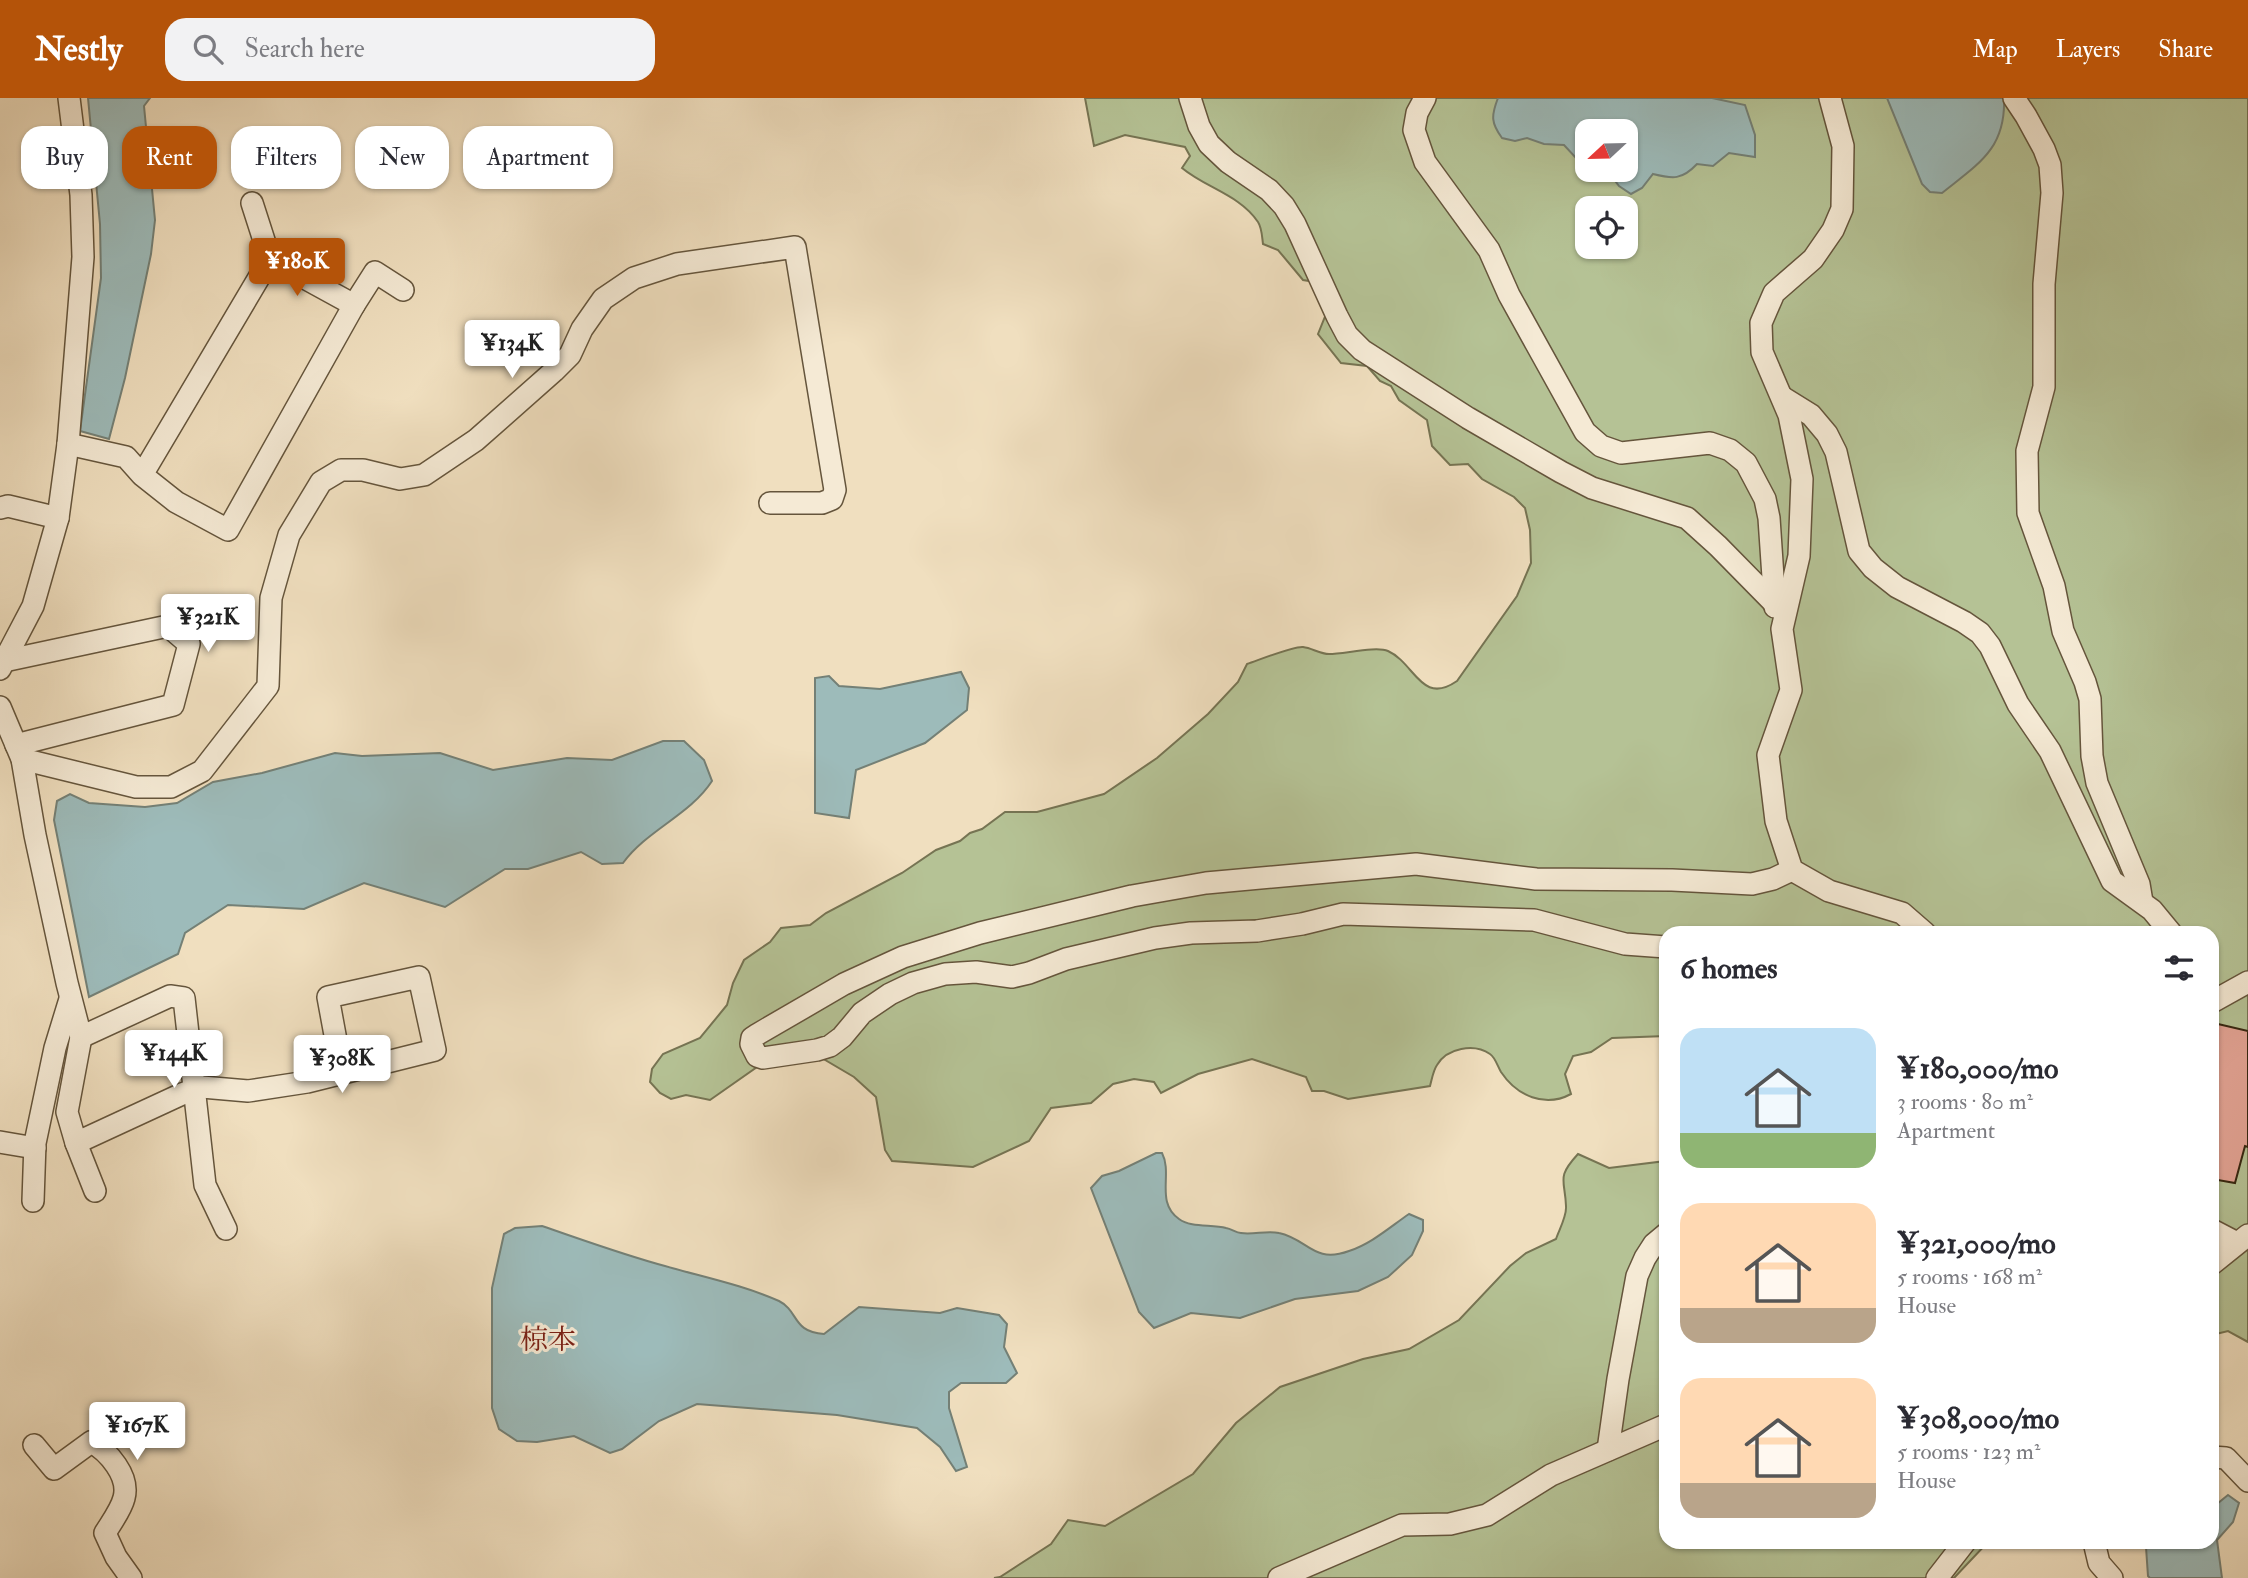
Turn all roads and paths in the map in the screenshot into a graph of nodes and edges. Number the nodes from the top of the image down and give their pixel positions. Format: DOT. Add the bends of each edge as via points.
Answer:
graph roads {
  1 [pos="69,98"];
  2 [pos="1190,98"];
  3 [pos="1425,98"];
  4 [pos="1830,98"];
  5 [pos="2014,98"];
  6 [pos="252,203"];
  7 [pos="270,259"];
  8 [pos="404,290"];
  9 [pos="354,305"];
  10 [pos="1782,397"];
  11 [pos="68,444"];
  12 [pos="142,475"];
  13 [pos="770,503"];
  14 [pos="0,509"];
  15 [pos="58,518"];
  16 [pos="1774,604"];
  17 [pos="1782,629"];
  18 [pos="2,665"];
  19 [pos="0,708"];
  20 [pos="19,752"];
  21 [pos="1792,870"];
  22 [pos="2142,902"];
  23 [pos="1917,926"];
  24 [pos="2165,926"];
  25 [pos="1659,946"];
  26 [pos="2248,982"];
  27 [pos="2219,998"];
  28 [pos="71,999"];
  29 [pos="80,1037"];
  30 [pos="342,1073"];
  31 [pos="195,1090"];
  32 [pos="0,1142"];
  33 [pos="76,1143"];
  34 [pos="35,1148"];
  35 [pos="95,1191"];
  36 [pos="33,1201"];
  37 [pos="226,1229"];
  38 [pos="2219,1232"];
  39 [pos="2243,1239"];
  40 [pos="1659,1240"];
  41 [pos="2219,1258"];
  42 [pos="1659,1428"];
  43 [pos="34,1445"];
  44 [pos="1608,1450"];
  45 [pos="2219,1458"];
  46 [pos="2248,1481"];
  47 [pos="1960,1549"];
  48 [pos="2096,1549"];
  49 [pos="131,1578"];
  50 [pos="1279,1578"];
  51 [pos="1937,1578"];
  52 [pos="2112,1578"];
  1 -- 11 [label="street" via="83,257"];
  2 -- 16 [label="street" via="1209,144 1284,206 1342,326 1362,350 1561,472 1592,488 1687,518"];
  3 -- 16 [label="street" via="1413,130 1425,162 1489,250 1585,432 1601,446 1621,453 1710,443 1730,450 1745,463 1765,499 1769,518"];
  4 -- 10 [label="street" via="1843,146 1842,209 1813,259 1774,293 1760,323 1762,352"];
  5 -- 22 [label="street" via="2050,164 2052,193 2044,284 2044,387 2026,451 2028,513 2054,586 2063,631 2090,699 2097,783 2139,884"];
  6 -- 7 [label="street"];
  7 -- 9 [label="street"];
  7 -- 12 [label="street"];
  8 -- 9 [label="street" via="375,272"];
  9 -- 12 [label="street" via="228,530 176,502"];
  10 -- 17 [label="street" via="1802,479 1798,556"];
  10 -- 22 [label="street" via="1811,415 1836,452 1859,551 1897,587 1980,633 2018,704 2050,751 2112,881"];
  11 -- 12 [label="street" via="126,457"];
  11 -- 15 [label="street"];
  13 -- 20 [label="street" via="822,503 832,499 835,490 795,247 677,264 634,278 603,299 570,355 554,371 475,440 424,475 400,479 341,470 321,482 289,535 271,597 268,686 202,771 171,787 136,787"];
  14 -- 15 [label="street" via="8,506"];
  15 -- 18 [label="street" via="33,606"];
  16 -- 17 [label="street"];
  17 -- 21 [label="street" via="1791,690 1768,755 1776,821"];
  18 -- 20 [label="street" via="168,626 189,644 173,705"];
  19 -- 20 [label="street"];
  20 -- 28 [label="street"];
  21 -- 23 [label="street" via="1829,891 1902,913"];
  21 -- 25 [label="street" via="1752,884 1536,878 1416,864 1169,889 980,933 903,957 758,1034 751,1044 763,1058 830,1046 862,1013 890,993 945,974 1012,976 1066,958 1155,938 1257,931 1343,914 1534,920 1625,944"];
  22 -- 24 [label="street"];
  26 -- 27 [label="street"];
  28 -- 29 [label="street"];
  28 -- 34 [label="street" via="55,1048"];
  29 -- 31 [label="street" via="170,996 184,999"];
  29 -- 33 [label="street" via="67,1112"];
  30 -- 31 [label="street" via="328,997 419,977 435,1050 307,1082 248,1091"];
  31 -- 33 [label="street"];
  31 -- 37 [label="street" via="205,1185"];
  32 -- 34 [label="street"];
  33 -- 35 [label="street"];
  34 -- 36 [label="street"];
  38 -- 39 [label="street"];
  39 -- 41 [label="street"];
  40 -- 44 [label="street" via="1637,1276"];
  42 -- 44 [label="street"];
  43 -- 49 [label="street" via="54,1469 91,1442 113,1460 125,1496 105,1534"];
  44 -- 50 [label="street" via="1551,1475 1487,1515 1450,1524 1402,1525"];
  45 -- 46 [label="street"];
  47 -- 51 [label="street"];
  48 -- 52 [label="street" via="2099,1563"];
}
